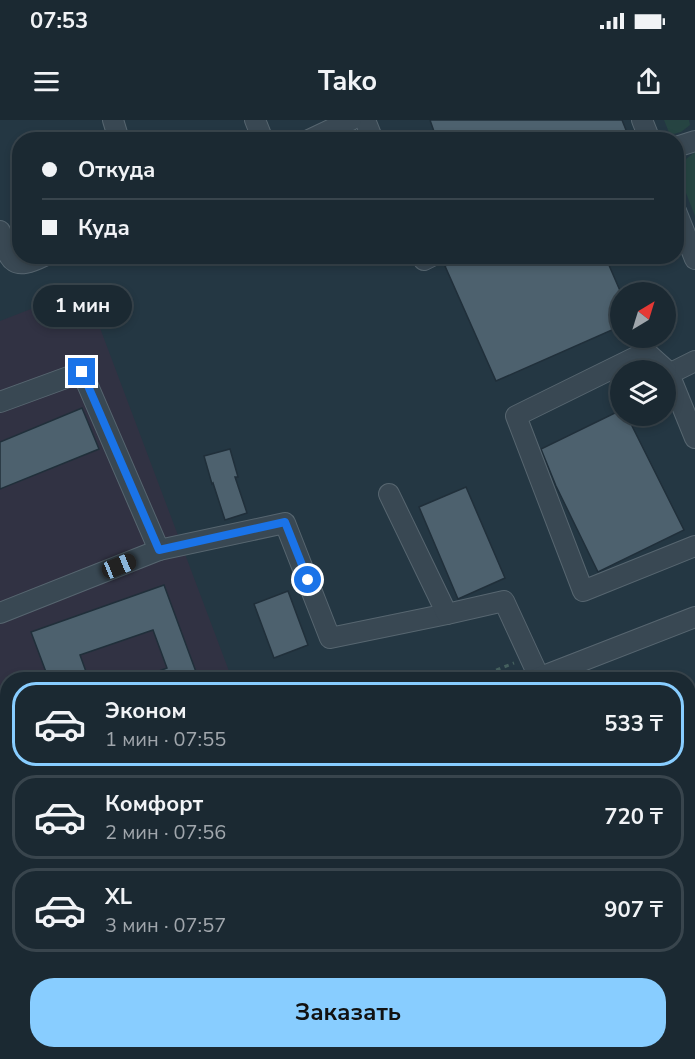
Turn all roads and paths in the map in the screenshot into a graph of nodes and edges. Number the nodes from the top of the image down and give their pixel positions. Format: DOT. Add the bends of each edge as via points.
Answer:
graph roads {
  1 [pos="351,120"];
  2 [pos="326,132"];
  3 [pos="0,231"];
  4 [pos="684,231"];
  5 [pos="12,259"];
  6 [pos="695,259"];
  7 [pos="630,360"];
  8 [pos="654,360"];
  9 [pos="695,361"];
  10 [pos="676,368"];
  11 [pos="610,370"];
  12 [pos="676,393"];
  13 [pos="0,402"];
  14 [pos="695,438"];
  15 [pos="389,494"];
  16 [pos="695,547"];
  17 [pos="159,550"];
  18 [pos="0,613"];
  19 [pos="447,614"];
  20 [pos="693,624"];
  21 [pos="529,657"];
  22 [pos="491,672"];
  23 [pos="534,672"];
  24 [pos="553,672"];
  1 -- 2 [label="street"];
  3 -- 5 [label="street"];
  4 -- 6 [label="street"];
  7 -- 8 [label="street" via="646,352"];
  9 -- 10 [label="street"];
  11 -- 16 [label="street" via="516,416 583,591"];
  12 -- 14 [label="street"];
  13 -- 17 [label="street" via="82,372"];
  15 -- 19 [label="street"];
  17 -- 18 [label="street"];
  17 -- 19 [label="street" via="285,522 330,638"];
  19 -- 21 [label="street" via="504,601"];
  20 -- 24 [label="street"];
  21 -- 22 [label="path"];
  21 -- 23 [label="street"];
}
